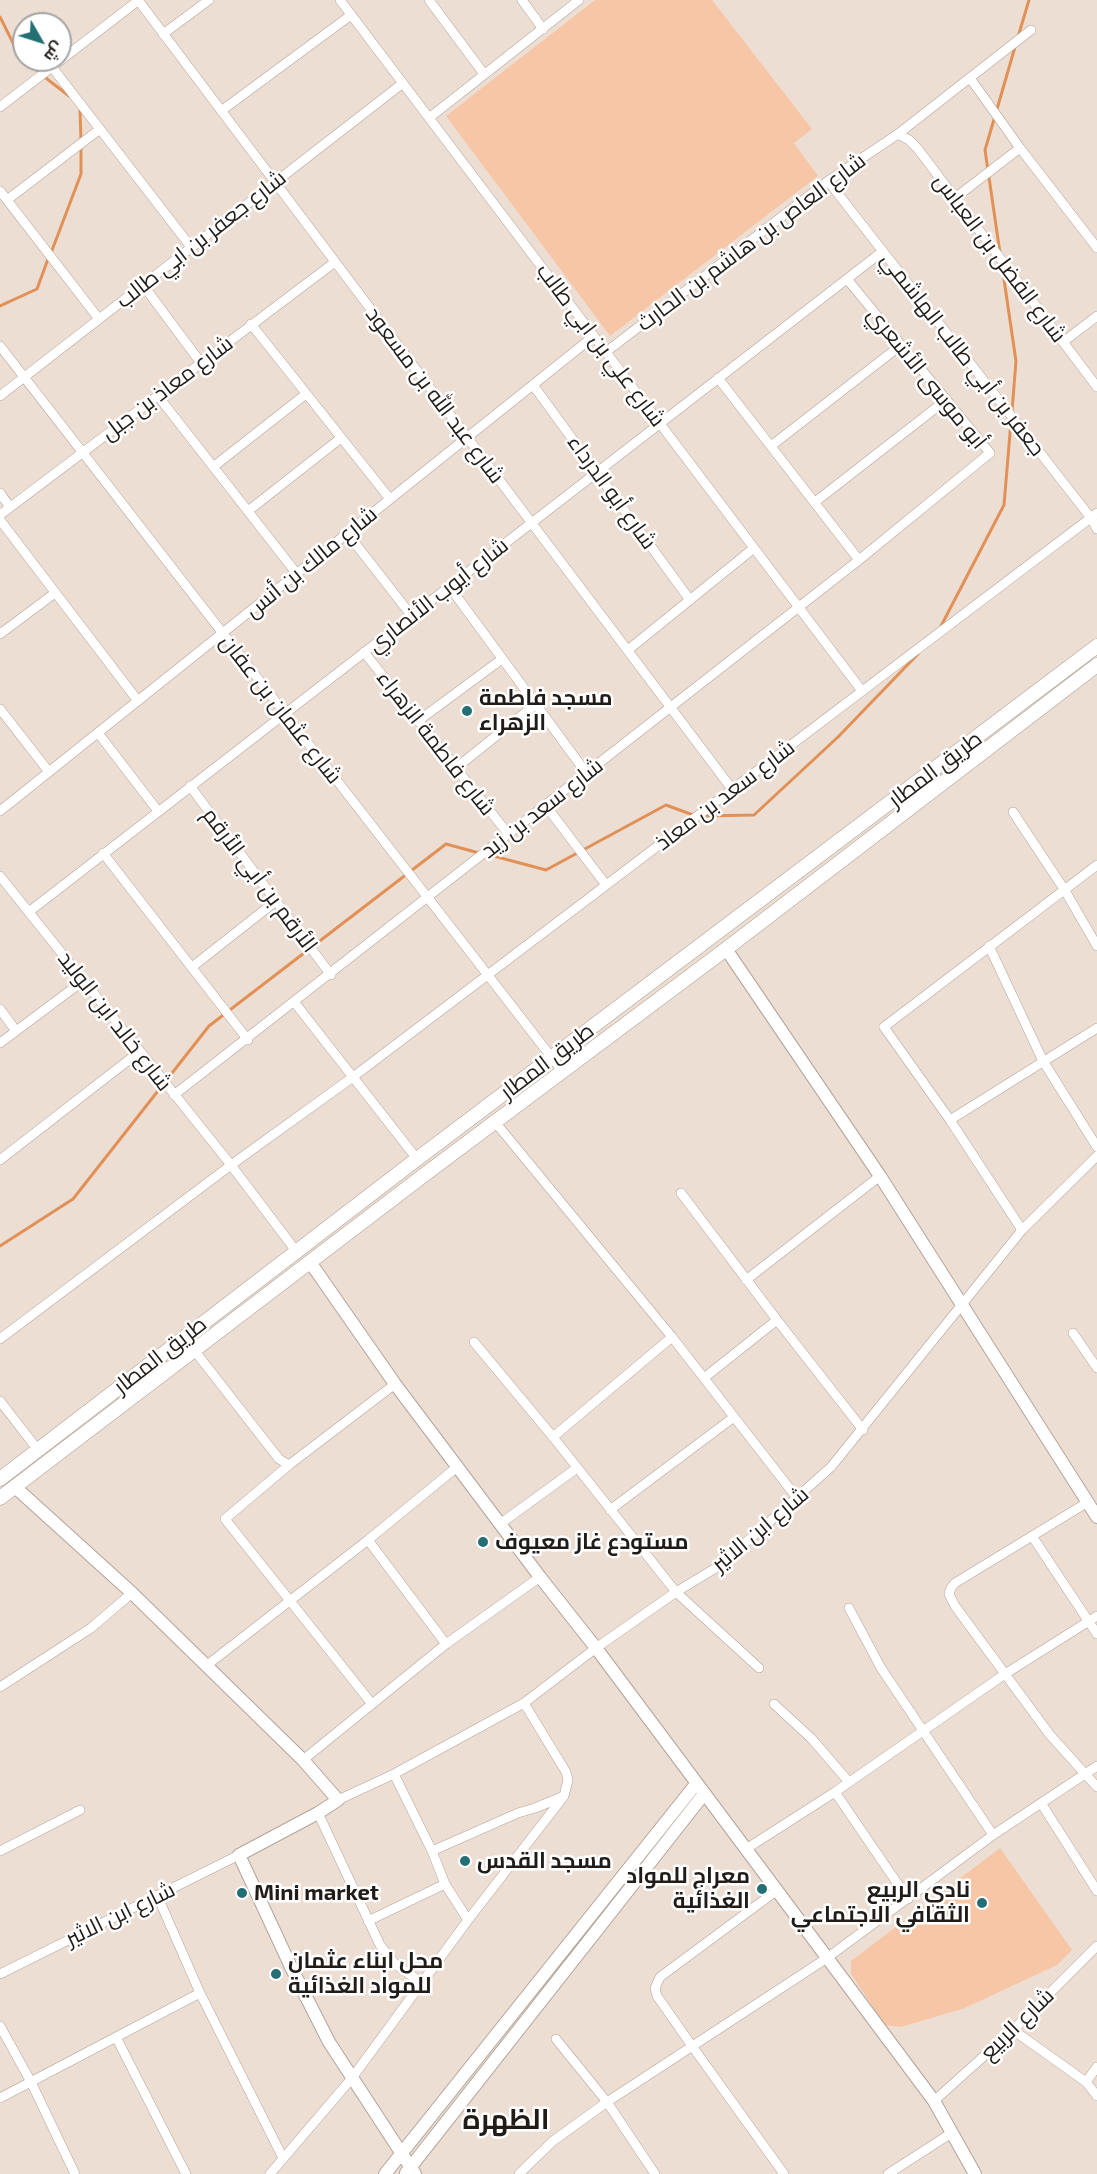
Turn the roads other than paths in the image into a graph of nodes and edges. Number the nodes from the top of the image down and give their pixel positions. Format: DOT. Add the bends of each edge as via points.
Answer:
graph roads {
  1 [pos="138,0"];
  2 [pos="209,0"];
  3 [pos="429,0"];
  4 [pos="522,0"];
  5 [pos="579,0"];
  6 [pos="343,1"];
  7 [pos="351,15"];
  8 [pos="543,29"];
  9 [pos="1031,30"];
  10 [pos="163,34"];
  11 [pos="72,51"];
  12 [pos="45,72"];
  13 [pos="56,72"];
  14 [pos="484,75"];
  15 [pos="970,78"];
  16 [pos="403,83"];
  17 [pos="2,102"];
  18 [pos="221,111"];
  19 [pos="429,118"];
  20 [pos="100,129"];
  21 [pos="898,134"];
  22 [pos="1020,148"];
  23 [pos="828,181"];
  24 [pos="275,182"];
  25 [pos="0,191"];
  26 [pos="955,198"];
  27 [pos="7,200"];
  28 [pos="191,248"];
  29 [pos="1097,248"];
  30 [pos="883,251"];
  31 [pos="335,262"];
  32 [pos="847,279"];
  33 [pos="143,285"];
  34 [pos="1097,316"];
  35 [pos="99,319"];
  36 [pos="251,324"];
  37 [pos="594,336"];
  38 [pos="1063,342"];
  39 [pos="902,345"];
  40 [pos="0,346"];
  41 [pos="606,352"];
  42 [pos="201,363"];
  43 [pos="24,377"];
  44 [pos="718,378"];
  45 [pos="533,385"];
  46 [pos="1097,387"];
  47 [pos="306,394"];
  48 [pos="0,396"];
  49 [pos="158,396"];
  50 [pos="946,400"];
  51 [pos="660,423"];
  52 [pos="467,437"];
  53 [pos="341,438"];
  54 [pos="771,446"];
  55 [pos="83,453"];
  56 [pos="213,467"];
  57 [pos="597,472"];
  58 [pos="965,474"];
  59 [pos="0,493"];
  60 [pos="390,499"];
  61 [pos="815,502"];
  62 [pos="10,507"];
  63 [pos="248,511"];
  64 [pos="0,515"];
  65 [pos="1094,516"];
  66 [pos="0,520"];
  67 [pos="531,523"];
  68 [pos="1097,528"];
  69 [pos="347,533"];
  70 [pos="754,548"];
  71 [pos="859,560"];
  72 [pos="297,574"];
  73 [pos="449,586"];
  74 [pos="56,593"];
  75 [pos="690,600"];
  76 [pos="799,607"];
  77 [pos="411,615"];
  78 [pos="222,633"];
  79 [pos="0,634"];
  80 [pos="1097,646"];
  81 [pos="628,650"];
  82 [pos="364,652"];
  83 [pos="502,659"];
  84 [pos="1097,665"];
  85 [pos="862,691"];
  86 [pos="138,701"];
  87 [pos="536,704"];
  88 [pos="671,708"];
  89 [pos="0,709"];
  90 [pos="284,713"];
  91 [pos="418,721"];
  92 [pos="98,733"];
  93 [pos="456,768"];
  94 [pos="49,772"];
  95 [pos="587,774"];
  96 [pos="190,786"];
  97 [pos="732,789"];
  98 [pos="546,806"];
  99 [pos="158,810"];
  100 [pos="0,811"];
  101 [pos="1013,812"];
  102 [pos="509,835"];
  103 [pos="104,853"];
  104 [pos="1097,865"];
  105 [pos="0,876"];
  106 [pos="606,885"];
  107 [pos="1064,889"];
  108 [pos="428,898"];
  109 [pos="276,901"];
  110 [pos="30,911"];
  111 [pos="989,946"];
  112 [pos="1097,946"];
  113 [pos="726,949"];
  114 [pos="192,967"];
  115 [pos="331,975"];
  116 [pos="487,975"];
  117 [pos="83,981"];
  118 [pos="295,1003"];
  119 [pos="0,1009"];
  120 [pos="1097,1028"];
  121 [pos="16,1031"];
  122 [pos="248,1040"];
  123 [pos="0,1044"];
  124 [pos="139,1052"];
  125 [pos="551,1057"];
  126 [pos="1043,1061"];
  127 [pos="563,1072"];
  128 [pos="353,1077"];
  129 [pos="174,1095"];
  130 [pos="950,1120"];
  131 [pos="495,1122"];
  132 [pos="1097,1147"];
  133 [pos="1097,1156"];
  134 [pos="417,1159"];
  135 [pos="0,1160"];
  136 [pos="231,1165"];
  137 [pos="880,1176"];
  138 [pos="681,1193"];
  139 [pos="1022,1230"];
  140 [pos="299,1249"];
  141 [pos="310,1262"];
  142 [pos="746,1280"];
  143 [pos="961,1305"];
  144 [pos="777,1320"];
  145 [pos="1073,1333"];
  146 [pos="672,1337"];
  147 [pos="0,1339"];
  148 [pos="474,1342"];
  149 [pos="194,1350"];
  150 [pos="1097,1368"];
  151 [pos="704,1378"];
  152 [pos="394,1384"];
  153 [pos="0,1401"];
  154 [pos="734,1417"];
  155 [pos="863,1430"];
  156 [pos="552,1437"];
  157 [pos="38,1450"];
  158 [pos="23,1461"];
  159 [pos="289,1465"];
  160 [pos="457,1467"];
  161 [pos="577,1468"];
  162 [pos="33,1473"];
  163 [pos="0,1479"];
  164 [pos="15,1487"];
  165 [pos="0,1498"];
  166 [pos="797,1498"];
  167 [pos="1088,1502"];
  168 [pos="610,1510"];
  169 [pos="1097,1517"];
  170 [pos="500,1524"];
  171 [pos="1032,1536"];
  172 [pos="368,1540"];
  173 [pos="540,1577"];
  174 [pos="676,1592"];
  175 [pos="132,1593"];
  176 [pos="291,1600"];
  177 [pos="849,1608"];
  178 [pos="1093,1619"];
  179 [pos="1097,1634"];
  180 [pos="446,1644"];
  181 [pos="596,1648"];
  182 [pos="206,1666"];
  183 [pos="759,1668"];
  184 [pos="1005,1674"];
  185 [pos="0,1687"];
  186 [pos="524,1703"];
  187 [pos="372,1704"];
  188 [pos="774,1704"];
  189 [pos="922,1731"];
  190 [pos="303,1760"];
  191 [pos="1097,1766"];
  192 [pos="394,1774"];
  193 [pos="1085,1774"];
  194 [pos="849,1782"];
  195 [pos="1097,1787"];
  196 [pos="700,1789"];
  197 [pos="835,1792"];
  198 [pos="564,1796"];
  199 [pos="338,1800"];
  200 [pos="1041,1803"];
  201 [pos="80,1810"];
  202 [pos="318,1813"];
  203 [pos="993,1835"];
  204 [pos="746,1849"];
  205 [pos="0,1851"];
  206 [pos="432,1851"];
  207 [pos="239,1855"];
  208 [pos="445,1884"];
  209 [pos="776,1891"];
  210 [pos="1097,1891"];
  211 [pos="158,1895"];
  212 [pos="908,1899"];
  213 [pos="468,1920"];
  214 [pos="368,1921"];
  215 [pos="1097,1946"];
  216 [pos="827,1958"];
  217 [pos="0,1974"];
  218 [pos="422,1983"];
  219 [pos="200,1993"];
  220 [pos="0,2026"];
  221 [pos="1012,2030"];
  222 [pos="116,2037"];
  223 [pos="556,2038"];
  224 [pos="692,2046"];
  225 [pos="1097,2067"];
  226 [pos="352,2078"];
  227 [pos="31,2082"];
  228 [pos="1086,2082"];
  229 [pos="1097,2096"];
  230 [pos="0,2098"];
  231 [pos="934,2101"];
  232 [pos="607,2102"];
  233 [pos="953,2132"];
  234 [pos="401,2153"];
  235 [pos="282,2158"];
  236 [pos="410,2172"];
  237 [pos="75,2174"];
  238 [pos="186,2174"];
  239 [pos="270,2174"];
  240 [pos="385,2174"];
  241 [pos="519,2174"];
  242 [pos="656,2174"];
  243 [pos="784,2174"];
  244 [pos="888,2174"];
  245 [pos="975,2174"];
  1 -- 10 [label="street, شارع عبد الله بن مسعود"];
  1 -- 11 [label="street"];
  2 -- 10 [label="street"];
  3 -- 14 [label="street"];
  4 -- 8 [label="street"];
  5 -- 8 [label="street"];
  6 -- 7 [label="street, شارع علي بن ابي طالب"];
  7 -- 16 [label="street, شارع علي بن ابي طالب"];
  7 -- 18 [label="street"];
  8 -- 14 [label="street"];
  9 -- 15 [label="street, شارع العاص بن هاشم بن الحارث"];
  10 -- 18 [label="street, شارع عبد الله بن مسعود"];
  12 -- 17 [label="street"];
  13 -- 20 [label="street"];
  14 -- 19 [label="street"];
  15 -- 21 [label="street, شارع العاص بن هاشم بن الحارث"];
  15 -- 22 [label="street"];
  16 -- 19 [label="street, شارع علي بن ابي طالب"];
  16 -- 24 [label="street, شارع جعفر بن ابي طالب"];
  18 -- 24 [label="street, شارع عبد الله بن مسعود"];
  19 -- 37 [label="street, شارع علي بن ابي طالب"];
  20 -- 27 [label="street"];
  20 -- 28 [label="street"];
  21 -- 23 [label="street, شارع العاص بن هاشم بن الحارث"];
  21 -- 26 [label="street, شارع الفضل بن العباس" via="918,149"];
  22 -- 26 [label="street"];
  22 -- 29 [label="street"];
  23 -- 30 [label="street, جعفر بن أبي طالب الهاشمي"];
  23 -- 41 [label="street, شارع العاص بن هاشم بن الحارث"];
  24 -- 28 [label="street, شارع جعفر بن ابي طالب"];
  24 -- 31 [label="street, شارع عبد الله بن مسعود"];
  25 -- 27 [label="street"];
  26 -- 38 [label="street, شارع الفضل بن العباس"];
  27 -- 35 [label="street"];
  28 -- 33 [label="street, شارع جعفر بن ابي طالب"];
  30 -- 32 [label="street, شارع أيوب الأنصاري"];
  30 -- 65 [label="street, جعفر بن أبي طالب الهاشمي"];
  31 -- 36 [label="street, شارع معاذ بن جبل"];
  31 -- 52 [label="street, شارع عبد الله بن مسعود"];
  32 -- 39 [label="street, أبو موسى الأشعري"];
  32 -- 44 [label="street, شارع أيوب الأنصاري"];
  33 -- 35 [label="street, شارع جعفر بن ابي طالب"];
  33 -- 42 [label="street"];
  34 -- 38 [label="street"];
  35 -- 43 [label="street, شارع جعفر بن ابي طالب"];
  36 -- 42 [label="street, شارع معاذ بن جبل"];
  36 -- 47 [label="street"];
  37 -- 41 [label="street, شارع علي بن ابي طالب"];
  37 -- 45 [label="street, شارع مالك بن أنس"];
  38 -- 46 [label="street, شارع الفضل بن العباس"];
  39 -- 50 [label="street, أبو موسى الأشعري"];
  39 -- 54 [label="street"];
  40 -- 43 [label="street, شارع عثمان بن عفان"];
  41 -- 51 [label="street, شارع علي بن ابي طالب"];
  42 -- 49 [label="street, شارع معاذ بن جبل"];
  43 -- 48 [label="street, شارع جعفر بن ابي طالب"];
  43 -- 55 [label="street, شارع عثمان بن عفان"];
  44 -- 51 [label="street, شارع أيوب الأنصاري"];
  44 -- 54 [label="street"];
  45 -- 52 [label="street, شارع مالك بن أنس"];
  45 -- 57 [label="street, شارع أبو الدرداء"];
  47 -- 53 [label="street"];
  47 -- 56 [label="street"];
  49 -- 55 [label="street, شارع معاذ بن جبل"];
  49 -- 56 [label="street"];
  50 -- 58 [label="street, أبو موسى الأشعري" via="990,453"];
  50 -- 61 [label="street"];
  51 -- 57 [label="street, شارع أيوب الأنصاري"];
  51 -- 70 [label="street, شارع علي بن ابي طالب"];
  52 -- 60 [label="street, شارع مالك بن أنس"];
  52 -- 67 [label="street, شارع عبد الله بن مسعود"];
  53 -- 60 [label="street"];
  53 -- 63 [label="street"];
  54 -- 61 [label="street"];
  55 -- 62 [label="street, شارع معاذ بن جبل"];
  55 -- 78 [label="street, شارع عثمان بن عفان"];
  56 -- 63 [label="street"];
  57 -- 67 [label="street, شارع أيوب الأنصاري"];
  57 -- 75 [label="street, شارع أبو الدرداء"];
  58 -- 71 [label="street, شارع سعد بن زيد"];
  59 -- 62 [label="street"];
  60 -- 69 [label="street, شارع مالك بن أنس"];
  61 -- 71 [label="street"];
  62 -- 64 [label="street, شارع معاذ بن جبل"];
  63 -- 72 [label="street"];
  65 -- 68 [label="street, جعفر بن أبي طالب الهاشمي"];
  65 -- 85 [label="street, شارع سعد بن معاذ"];
  66 -- 74 [label="street"];
  67 -- 73 [label="street, شارع أيوب الأنصاري"];
  67 -- 81 [label="street, شارع عبد الله بن مسعود"];
  69 -- 72 [label="street, شارع مالك بن أنس"];
  69 -- 77 [label="street"];
  70 -- 75 [label="street"];
  70 -- 76 [label="street, شارع علي بن ابي طالب"];
  71 -- 76 [label="street, شارع سعد بن زيد"];
  72 -- 78 [label="street, شارع مالك بن أنس"];
  73 -- 77 [label="street, شارع أيوب الأنصاري"];
  73 -- 83 [label="street"];
  74 -- 79 [label="street"];
  74 -- 86 [label="street"];
  75 -- 81 [label="street"];
  76 -- 85 [label="street, شارع علي بن ابي طالب"];
  76 -- 88 [label="street, شارع سعد بن زيد"];
  77 -- 82 [label="street, شارع أيوب الأنصاري"];
  78 -- 86 [label="street, شارع مالك بن أنس"];
  78 -- 90 [label="street, شارع عثمان بن عفان"];
  80 -- 125 [label="highway, طريق المطار"];
  81 -- 88 [label="street, شارع عبد الله بن مسعود"];
  82 -- 90 [label="street, شارع أيوب الأنصاري"];
  82 -- 91 [label="street, شارع فاطمة الزهراء"];
  83 -- 87 [label="street"];
  83 -- 91 [label="street"];
  84 -- 113 [label="highway, طريق المطار"];
  85 -- 97 [label="street, شارع سعد بن معاذ"];
  86 -- 92 [label="street, شارع مالك بن أنس"];
  87 -- 93 [label="street"];
  87 -- 95 [label="street"];
  88 -- 95 [label="street, شارع سعد بن زيد"];
  88 -- 97 [label="street, شارع عبد الله بن مسعود"];
  89 -- 94 [label="street"];
  90 -- 96 [label="street, شارع أيوب الأنصاري"];
  90 -- 108 [label="street, شارع عثمان بن عفان"];
  91 -- 93 [label="street, شارع فاطمة الزهراء"];
  92 -- 94 [label="street, شارع مالك بن أنس"];
  92 -- 99 [label="street"];
  93 -- 102 [label="street, شارع فاطمة الزهراء"];
  94 -- 100 [label="street, شارع مالك بن أنس"];
  95 -- 98 [label="street, شارع سعد بن زيد"];
  96 -- 99 [label="street, شارع أيوب الأنصاري"];
  96 -- 109 [label="street, الأرقم بن أبي الأرقم"];
  97 -- 106 [label="street, شارع سعد بن معاذ"];
  98 -- 102 [label="street, شارع سعد بن زيد"];
  98 -- 106 [label="street"];
  99 -- 103 [label="street, شارع أيوب الأنصاري"];
  101 -- 107 [label="street"];
  102 -- 108 [label="street, شارع سعد بن زيد"];
  103 -- 110 [label="street, شارع أيوب الأنصاري"];
  103 -- 114 [label="street"];
  104 -- 107 [label="street"];
  105 -- 110 [label="street, شارع خالد ابن الوليد"];
  106 -- 116 [label="street, شارع سعد بن معاذ"];
  107 -- 111 [label="street"];
  107 -- 112 [label="street"];
  108 -- 115 [label="street, شارع سعد بن زيد"];
  108 -- 116 [label="street, شارع عثمان بن عفان"];
  109 -- 114 [label="street"];
  109 -- 115 [label="street, الأرقم بن أبي الأرقم"];
  110 -- 117 [label="street, شارع خالد ابن الوليد"];
  111 -- 126 [label="street"];
  111 -- 130 [label="street" via="884,1027"];
  113 -- 127 [label="highway, طريق المطار"];
  113 -- 137 [label="main road"];
  114 -- 122 [label="street"];
  115 -- 118 [label="street, شارع سعد بن زيد"];
  116 -- 125 [label="street, شارع عثمان بن عفان"];
  116 -- 128 [label="street, شارع سعد بن معاذ"];
  117 -- 121 [label="street"];
  117 -- 124 [label="street, شارع خالد ابن الوليد"];
  118 -- 122 [label="street, شارع سعد بن زيد"];
  118 -- 128 [label="street"];
  119 -- 121 [label="street"];
  120 -- 126 [label="street"];
  121 -- 123 [label="street"];
  122 -- 129 [label="street, شارع سعد بن زيد"];
  124 -- 129 [label="street, شارع خالد ابن الوليد"];
  124 -- 135 [label="street"];
  125 -- 127 [label="street, شارع عثمان بن عفان"];
  125 -- 134 [label="highway, طريق المطار"];
  126 -- 130 [label="street"];
  126 -- 132 [label="street"];
  127 -- 131 [label="highway, طريق المطار"];
  128 -- 134 [label="street"];
  128 -- 136 [label="street, شارع سعد بن معاذ"];
  129 -- 136 [label="street, شارع خالد ابن الوليد"];
  130 -- 139 [label="street"];
  131 -- 141 [label="highway, طريق المطار"];
  131 -- 146 [label="street"];
  133 -- 139 [label="street, شارع ابن الاثير"];
  134 -- 140 [label="highway, طريق المطار"];
  136 -- 140 [label="street, شارع خالد ابن الوليد"];
  136 -- 147 [label="street, شارع سعد بن معاذ"];
  137 -- 142 [label="street"];
  137 -- 143 [label="main road"];
  138 -- 142 [label="street"];
  139 -- 143 [label="street, شارع ابن الاثير"];
  140 -- 141 [label="highway" via="297,1263"];
  140 -- 141 [label="highway" via="313,1249"];
  140 -- 157 [label="highway, طريق المطار"];
  141 -- 149 [label="highway, طريق المطار"];
  141 -- 152 [label="main road"];
  142 -- 144 [label="street"];
  143 -- 155 [label="street, شارع ابن الاثير"];
  143 -- 167 [label="main road"];
  144 -- 151 [label="street"];
  144 -- 155 [label="street"];
  145 -- 150 [label="street"];
  146 -- 151 [label="street"];
  146 -- 156 [label="street"];
  148 -- 156 [label="street"];
  149 -- 159 [label="street" via="279,1459"];
  149 -- 162 [label="highway, طريق المطار"];
  151 -- 154 [label="street"];
  152 -- 159 [label="street"];
  152 -- 160 [label="main road"];
  153 -- 157 [label="street"];
  154 -- 166 [label="street"];
  154 -- 168 [label="street"];
  155 -- 166 [label="street, شارع ابن الاثير"];
  156 -- 161 [label="street"];
  157 -- 158 [label="highway, طريق المطار"];
  158 -- 162 [label="highway"];
  158 -- 163 [label="highway, طريق المطار"];
  159 -- 176 [label="street" via="225,1519"];
  160 -- 170 [label="main road"];
  160 -- 172 [label="street"];
  161 -- 168 [label="street"];
  161 -- 170 [label="street"];
  162 -- 164 [label="highway, طريق المطار"];
  164 -- 165 [label="highway, طريق المطار"];
  164 -- 175 [label="main road"];
  166 -- 174 [label="street, شارع ابن الاثير" via="714,1569"];
  167 -- 169 [label="main road"];
  167 -- 171 [label="street"];
  168 -- 174 [label="street"];
  170 -- 173 [label="main road"];
  171 -- 178 [label="street"];
  171 -- 184 [label="street" via="955,1583 949,1594"];
  172 -- 176 [label="street"];
  172 -- 180 [label="street"];
  173 -- 180 [label="street"];
  173 -- 181 [label="main road"];
  174 -- 181 [label="street, شارع ابن الاثير"];
  174 -- 183 [label="street"];
  175 -- 182 [label="main road"];
  175 -- 185 [label="street" via="91,1628"];
  176 -- 182 [label="street"];
  176 -- 187 [label="street"];
  177 -- 189 [label="street" via="881,1668"];
  178 -- 179 [label="street"];
  178 -- 184 [label="street"];
  180 -- 187 [label="street"];
  181 -- 186 [label="street, شارع ابن الاثير"];
  181 -- 196 [label="main road"];
  182 -- 190 [label="main road"];
  184 -- 189 [label="street"];
  184 -- 193 [label="street"];
  186 -- 192 [label="street, شارع ابن الاثير"];
  186 -- 198 [label="street" via="566,1772"];
  187 -- 190 [label="street"];
  188 -- 194 [label="street" via="811,1738"];
  189 -- 194 [label="street"];
  189 -- 203 [label="street"];
  190 -- 199 [label="main road"];
  191 -- 193 [label="street"];
  192 -- 199 [label="street, شارع ابن الاثير"];
  192 -- 206 [label="street"];
  193 -- 195 [label="street"];
  193 -- 200 [label="street"];
  194 -- 197 [label="street"];
  196 -- 204 [label="main road"];
  196 -- 234 [label="main road"];
  196 -- 236 [label="main road"];
  197 -- 204 [label="street"];
  197 -- 212 [label="street"];
  198 -- 206 [label="street"];
  198 -- 213 [label="street"];
  199 -- 202 [label="main road"];
  200 -- 203 [label="street"];
  200 -- 210 [label="street"];
  201 -- 205 [label="street"];
  202 -- 207 [label="main road"];
  202 -- 214 [label="street"];
  203 -- 212 [label="street"];
  204 -- 209 [label="main road"];
  206 -- 208 [label="street"];
  207 -- 211 [label="street, شارع ابن الاثير"];
  207 -- 226 [label="main road" via="329,2042"];
  208 -- 213 [label="street"];
  208 -- 214 [label="street"];
  209 -- 216 [label="main road"];
  209 -- 224 [label="street" via="655,1984 657,1996"];
  211 -- 217 [label="street, شارع ابن الاثير"];
  211 -- 219 [label="street"];
  212 -- 216 [label="street"];
  213 -- 218 [label="street"];
  214 -- 218 [label="street" via="387,1955"];
  215 -- 221 [label="street, شارع الربيع"];
  216 -- 224 [label="street"];
  216 -- 231 [label="main road"];
  218 -- 226 [label="street"];
  219 -- 222 [label="street"];
  219 -- 235 [label="street"];
  220 -- 227 [label="street"];
  221 -- 228 [label="street"];
  221 -- 231 [label="street, شارع الربيع"];
  222 -- 227 [label="street"];
  222 -- 238 [label="street"];
  223 -- 232 [label="street"];
  224 -- 232 [label="street"];
  224 -- 243 [label="street"];
  225 -- 228 [label="street"];
  226 -- 234 [label="main road"];
  226 -- 235 [label="street"];
  227 -- 230 [label="street"];
  227 -- 237 [label="street"];
  228 -- 229 [label="street"];
  231 -- 233 [label="main road"];
  232 -- 241 [label="street" via="553,2141"];
  232 -- 242 [label="street"];
  233 -- 244 [label="street"];
  233 -- 245 [label="main road"];
  234 -- 236 [label="main road"];
  234 -- 240 [label="main road"];
  235 -- 239 [label="street"];
}
